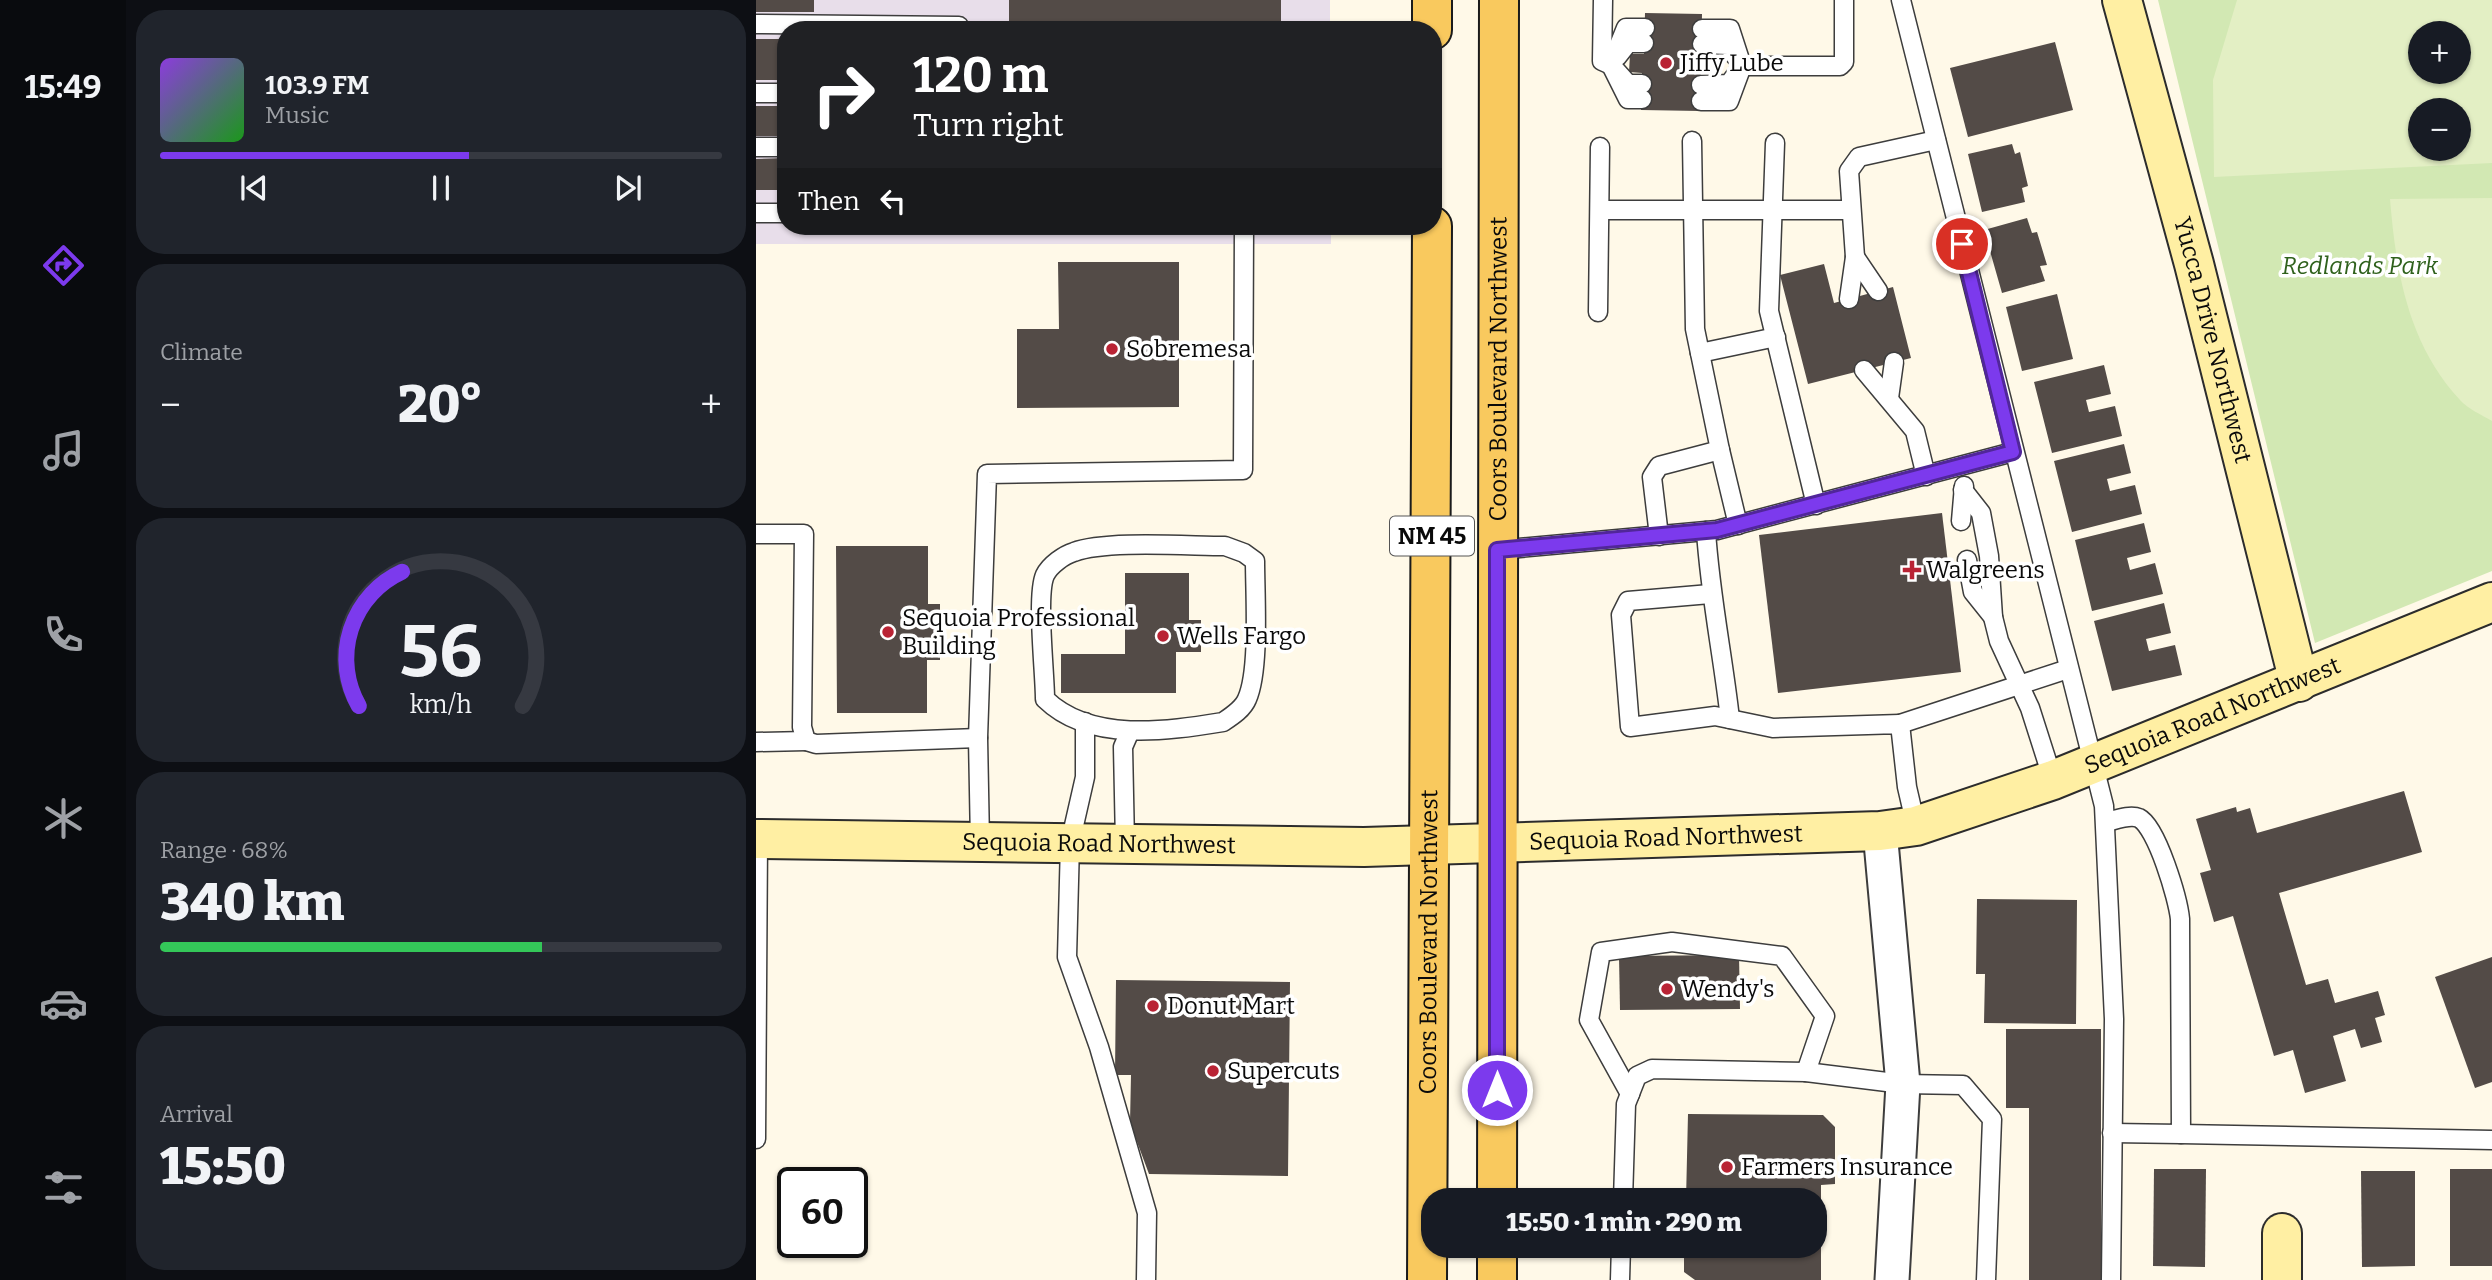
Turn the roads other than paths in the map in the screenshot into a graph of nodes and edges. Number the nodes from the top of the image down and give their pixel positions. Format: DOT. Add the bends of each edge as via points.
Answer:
graph roads {
  1 [pos="1432,0"];
  2 [pos="1499,0"];
  3 [pos="1603,0"];
  4 [pos="1844,0"];
  5 [pos="1901,0"];
  6 [pos="2122,0"];
  7 [pos="1432,21"];
  8 [pos="756,24"];
  9 [pos="777,25"];
  10 [pos="1644,36"];
  11 [pos="1702,37"];
  12 [pos="1611,65"];
  13 [pos="1742,66"];
  14 [pos="1642,91"];
  15 [pos="756,93"];
  16 [pos="777,93"];
  17 [pos="1701,93"];
  18 [pos="1936,140"];
  19 [pos="1692,141"];
  20 [pos="1775,143"];
  21 [pos="756,147"];
  22 [pos="777,147"];
  23 [pos="1600,147"];
  24 [pos="1693,209"];
  25 [pos="1600,210"];
  26 [pos="1773,210"];
  27 [pos="1849,210"];
  28 [pos="756,213"];
  29 [pos="777,213"];
  30 [pos="1244,235"];
  31 [pos="1432,235"];
  32 [pos="1855,257"];
  33 [pos="1878,291"];
  34 [pos="1849,299"];
  35 [pos="1598,312"];
  36 [pos="1776,337"];
  37 [pos="1700,353"];
  38 [pos="1894,362"];
  39 [pos="1864,370"];
  40 [pos="1889,398"];
  41 [pos="1720,450"];
  42 [pos="2013,452"];
  43 [pos="1965,466"];
  44 [pos="1926,476"];
  45 [pos="1963,490"];
  46 [pos="1816,505"];
  47 [pos="1961,521"];
  48 [pos="1738,525"];
  49 [pos="1706,531"];
  50 [pos="756,534"];
  51 [pos="1659,536"];
  52 [pos="1497,550"];
  53 [pos="1967,560"];
  54 [pos="1710,594"];
  55 [pos="2492,601"];
  56 [pos="1993,617"];
  57 [pos="2068,669"];
  58 [pos="2299,682"];
  59 [pos="2020,684"];
  60 [pos="1730,719"];
  61 [pos="1085,722"];
  62 [pos="1900,724"];
  63 [pos="1130,731"];
  64 [pos="978,738"];
  65 [pos="806,741"];
  66 [pos="756,742"];
  67 [pos="2092,765"];
  68 [pos="2053,780"];
  69 [pos="2106,821"];
  70 [pos="1898,829"];
  71 [pos="757,839"];
  72 [pos="981,842"];
  73 [pos="1070,843"];
  74 [pos="1125,843"];
  75 [pos="1498,845"];
  76 [pos="1430,846"];
  77 [pos="1806,1072"];
  78 [pos="1903,1084"];
  79 [pos="1630,1094"];
  80 [pos="2112,1133"];
  81 [pos="2181,1133"];
  82 [pos="756,1139"];
  83 [pos="2492,1140"];
  84 [pos="1497,1188"];
  85 [pos="1623,1188"];
  86 [pos="2282,1233"];
  87 [pos="1497,1258"];
  88 [pos="1621,1258"];
  89 [pos="1146,1280"];
  90 [pos="1427,1280"];
  91 [pos="1497,1280"];
  92 [pos="1620,1280"];
  93 [pos="1892,1280"];
  94 [pos="1986,1280"];
  95 [pos="2111,1280"];
  96 [pos="2282,1280"];
  1 -- 7 [label="main road"];
  2 -- 52 [label="main road, Coors Boulevard Northwest / NM 45"];
  3 -- 12 [label="lane" via="1602,61"];
  4 -- 13 [label="lane" via="1844,61 1840,66"];
  5 -- 18 [label="lane"];
  6 -- 58 [label="street, Yucca Drive Northwest"];
  8 -- 9 [label="lane"];
  10 -- 12 [label="lane" via="1626,28"];
  11 -- 13 [label="lane" via="1730,29"];
  12 -- 14 [label="lane" via="1628,84"];
  13 -- 17 [label="lane" via="1729,84"];
  15 -- 16 [label="lane"];
  18 -- 27 [label="lane" via="1859,158 1849,171"];
  18 -- 42 [label="lane"];
  19 -- 24 [label="lane"];
  20 -- 26 [label="lane"];
  21 -- 22 [label="lane"];
  23 -- 25 [label="lane"];
  24 -- 25 [label="lane"];
  24 -- 26 [label="lane"];
  24 -- 37 [label="lane" via="1695,329"];
  25 -- 35 [label="lane"];
  26 -- 27 [label="lane"];
  26 -- 36 [label="lane" via="1769,311"];
  27 -- 32 [label="lane"];
  28 -- 29 [label="lane"];
  30 -- 64 [label="lane" via="1243,470 987,474"];
  31 -- 76 [label="main road, Coors Boulevard Northwest / NM 45"];
  32 -- 33 [label="lane"];
  32 -- 34 [label="lane"];
  36 -- 37 [label="lane"];
  36 -- 46 [label="lane"];
  37 -- 41 [label="lane"];
  38 -- 40 [label="lane"];
  39 -- 40 [label="lane"];
  40 -- 44 [label="lane" via="1915,431"];
  41 -- 48 [label="lane"];
  41 -- 51 [label="lane" via="1659,466 1652,477"];
  42 -- 43 [label="lane"];
  42 -- 57 [label="lane"];
  43 -- 44 [label="lane"];
  43 -- 45 [label="lane"];
  44 -- 46 [label="lane"];
  45 -- 47 [label="lane"];
  45 -- 56 [label="lane" via="1981,513"];
  46 -- 48 [label="lane"];
  48 -- 49 [label="lane"];
  49 -- 51 [label="lane"];
  49 -- 54 [label="lane"];
  50 -- 65 [label="lane" via="804,534"];
  51 -- 52 [label="lane"];
  52 -- 75 [label="main road, Coors Boulevard Northwest / NM 45"];
  53 -- 56 [label="lane" via="1973,592"];
  54 -- 60 [label="lane"];
  54 -- 60 [label="lane" via="1629,601 1621,615 1630,727 1715,716"];
  55 -- 58 [label="street, Sequoia Road Northwest"];
  56 -- 59 [label="lane"];
  57 -- 59 [label="lane"];
  57 -- 67 [label="lane"];
  58 -- 67 [label="street, Sequoia Road Northwest"];
  59 -- 62 [label="lane"];
  59 -- 68 [label="lane"];
  60 -- 62 [label="lane" via="1773,728"];
  61 -- 63 [label="lane"];
  61 -- 63 [label="lane" via="1057,711 1045,699 1044,577 1052,565 1074,552 1107,547 1225,546 1244,552 1255,561 1254,670 1247,700 1223,722"];
  61 -- 73 [label="lane" via="1085,776"];
  62 -- 70 [label="lane" via="1907,787"];
  63 -- 74 [label="lane" via="1123,747"];
  64 -- 65 [label="lane"];
  64 -- 72 [label="lane"];
  65 -- 66 [label="lane"];
  67 -- 68 [label="street, Sequoia Road Northwest"];
  67 -- 69 [label="lane"];
  68 -- 70 [label="street, Sequoia Road Northwest"];
  69 -- 80 [label="lane" via="2114,1019"];
  69 -- 81 [label="lane" via="2142,820 2151,831 2178,904"];
  70 -- 75 [label="street, Sequoia Road Northwest"];
  70 -- 78 [label="street"];
  71 -- 72 [label="street, Sequoia Road Northwest"];
  71 -- 82 [label="lane"];
  72 -- 73 [label="street, Sequoia Road Northwest"];
  73 -- 74 [label="street, Sequoia Road Northwest"];
  73 -- 89 [label="lane" via="1067,957 1099,1047 1147,1213"];
  74 -- 76 [label="street, Sequoia Road Northwest"];
  75 -- 76 [label="street, Sequoia Road Northwest"];
  75 -- 84 [label="main road, Coors Boulevard Northwest / NM 45"];
  76 -- 90 [label="main road, Coors Boulevard Northwest / NM 45"];
  77 -- 78 [label="lane"];
  77 -- 79 [label="lane" via="1652,1069 1637,1076"];
  77 -- 79 [label="lane" via="1825,1016 1782,956 1672,942 1601,952 1589,1020"];
  78 -- 93 [label="street"];
  78 -- 94 [label="lane" via="1963,1085 1992,1119"];
  79 -- 85 [label="lane"];
  80 -- 81 [label="lane"];
  80 -- 95 [label="lane"];
  81 -- 83 [label="lane"];
  86 -- 96 [label="street"];
  87 -- 91 [label="main road"];
  88 -- 92 [label="lane"];
}
